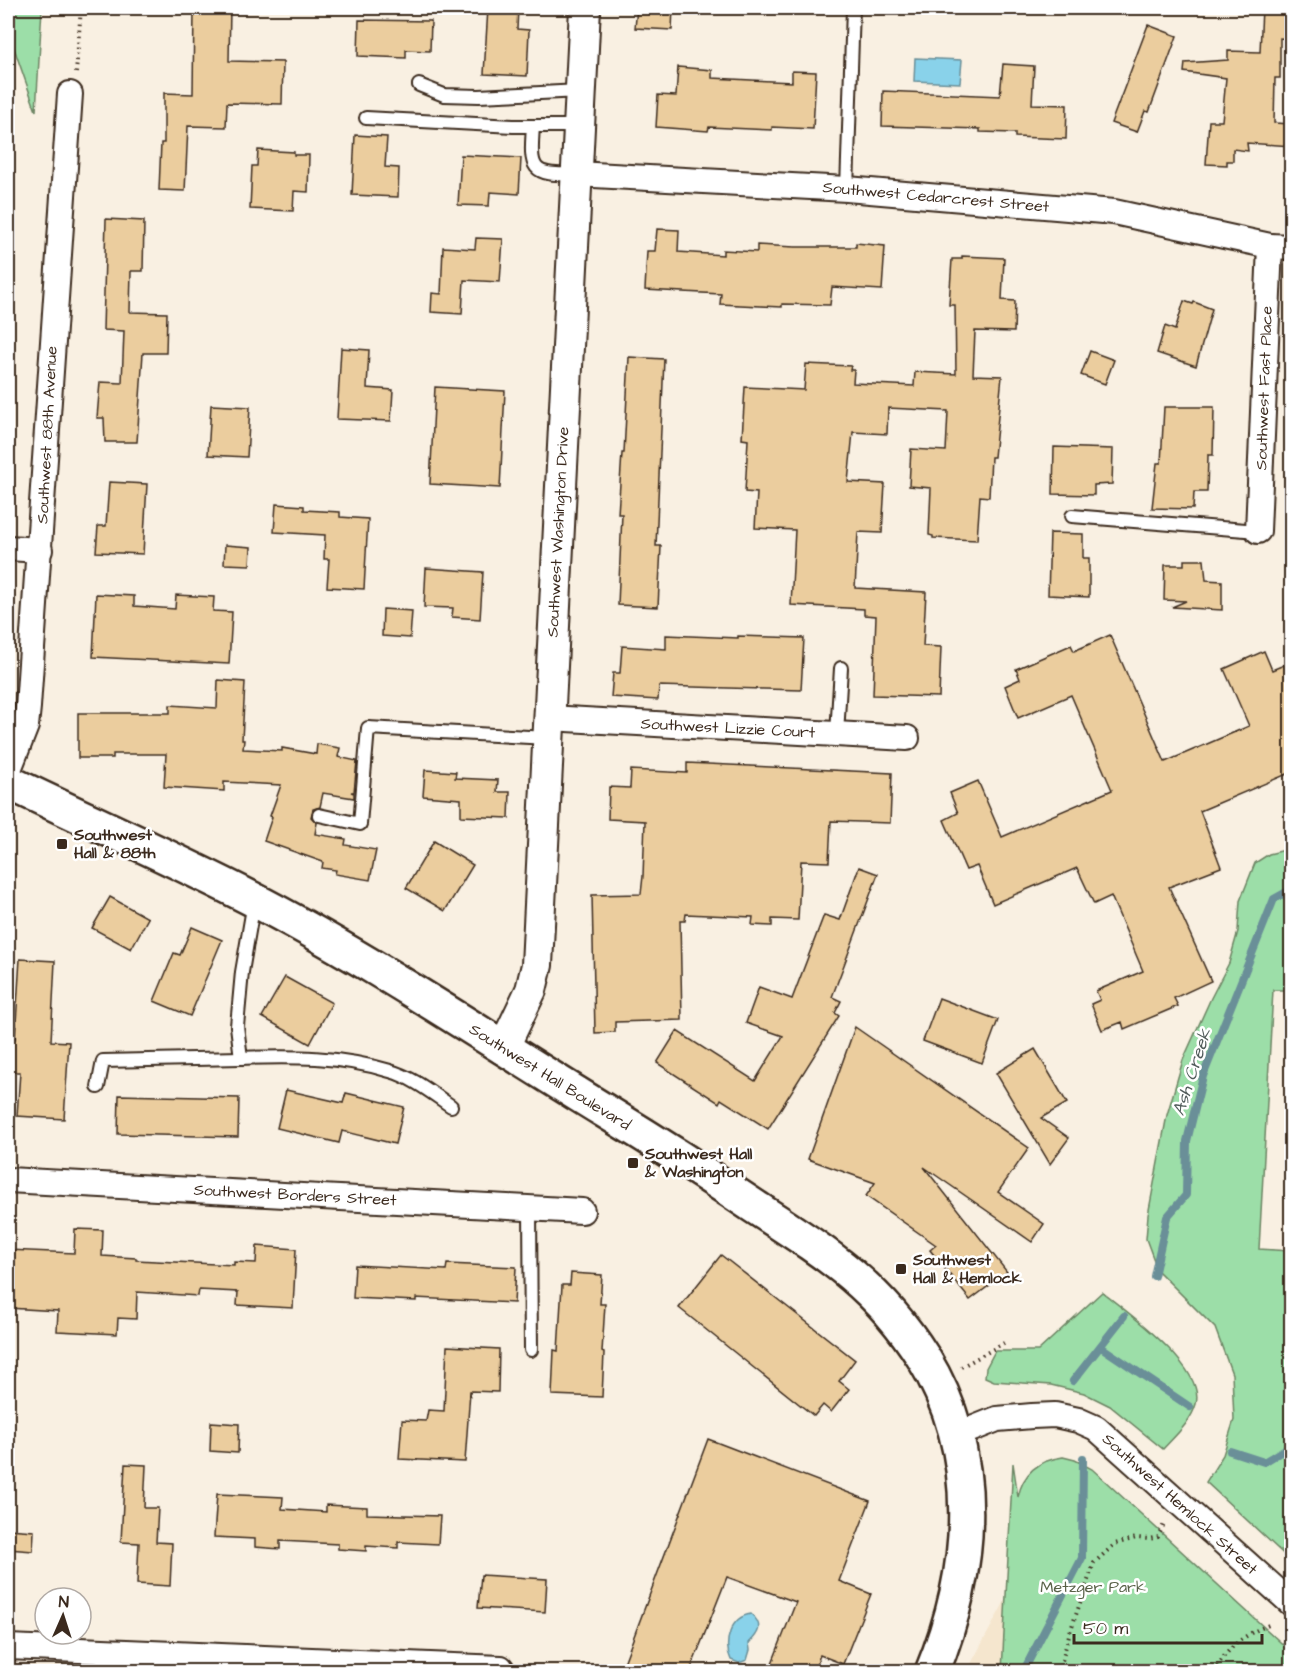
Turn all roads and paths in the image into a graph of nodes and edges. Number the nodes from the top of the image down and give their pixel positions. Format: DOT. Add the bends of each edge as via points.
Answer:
graph roads {
  1 [pos="81,8"];
  2 [pos="585,8"];
  3 [pos="853,8"];
  4 [pos="419,85"];
  5 [pos="580,91"];
  6 [pos="70,94"];
  7 [pos="366,118"];
  8 [pos="533,126"];
  9 [pos="578,126"];
  10 [pos="576,174"];
  11 [pos="847,189"];
  12 [pos="1281,247"];
  13 [pos="1072,516"];
  14 [pos="1258,531"];
  15 [pos="8,548"];
  16 [pos="40,550"];
  17 [pos="841,668"];
  18 [pos="548,728"];
  19 [pos="837,734"];
  20 [pos="907,738"];
  21 [pos="8,772"];
  22 [pos="8,782"];
  23 [pos="320,815"];
  24 [pos="254,900"];
  25 [pos="502,1048"];
  26 [pos="241,1058"];
  27 [pos="98,1087"];
  28 [pos="451,1106"];
  29 [pos="8,1180"];
  30 [pos="530,1208"];
  31 [pos="582,1211"];
  32 [pos="1004,1343"];
  33 [pos="531,1350"];
  34 [pos="936,1380"];
  35 [pos="957,1435"];
  36 [pos="1164,1524"];
  37 [pos="1292,1604"];
  38 [pos="1269,1625"];
  39 [pos="8,1647"];
  40 [pos="501,1668"];
  41 [pos="932,1671"];
  42 [pos="1059,1671"];
  43 [pos="1214,1671"];
  1 -- 6 [label="path" via="75,84"];
  2 -- 5 [label="street, Southwest Washington Drive"];
  3 -- 11 [label="lane"];
  4 -- 5 [label="lane" via="444,95"];
  5 -- 9 [label="street, Southwest Washington Drive"];
  6 -- 16 [label="street, Southwest 88th Avenue"];
  7 -- 8 [label="lane"];
  8 -- 9 [label="lane"];
  8 -- 10 [label="lane" via="531,153 537,169 543,174"];
  9 -- 10 [label="street, Southwest Washington Drive"];
  10 -- 11 [label="street, Southwest Cedarcrest Street"];
  10 -- 18 [label="street, Southwest Washington Drive"];
  11 -- 12 [label="street, Southwest Cedarcrest Street" via="1114,212"];
  12 -- 14 [label="street, Southwest Fast Place"];
  13 -- 14 [label="lane"];
  15 -- 16 [label="street"];
  16 -- 21 [label="street, Southwest 88th Avenue" via="26,726"];
  17 -- 19 [label="lane"];
  18 -- 19 [label="street, Southwest Lizzie Court"];
  18 -- 23 [label="lane" via="368,728 360,824"];
  18 -- 25 [label="street, Southwest Washington Drive" via="537,965 531,990"];
  19 -- 20 [label="street, Southwest Lizzie Court"];
  22 -- 24 [label="main road, Southwest Hall Boulevard"];
  24 -- 25 [label="main road, Southwest Hall Boulevard" via="391,978"];
  24 -- 26 [label="lane" via="237,1026"];
  25 -- 34 [label="main road, Southwest Hall Boulevard" via="676,1154 828,1255 880,1300 902,1326"];
  26 -- 27 [label="lane" via="103,1061"];
  26 -- 28 [label="lane" via="304,1056 391,1071"];
  29 -- 30 [label="street, Southwest Borders Street"];
  30 -- 31 [label="street, Southwest Borders Street"];
  30 -- 33 [label="lane"];
  32 -- 34 [label="path"];
  34 -- 35 [label="main road, Southwest Hall Boulevard"];
  35 -- 37 [label="street, Southwest Hemlock Street" via="997,1419 1032,1416 1055,1415 1096,1428"];
  35 -- 41 [label="main road, Southwest Hall Boulevard" via="966,1479 964,1555 952,1615"];
  36 -- 42 [label="path" via="1158,1537 1115,1544 1094,1563"];
  38 -- 43 [label="path" via="1236,1643"];
  39 -- 40 [label="street"];
}
